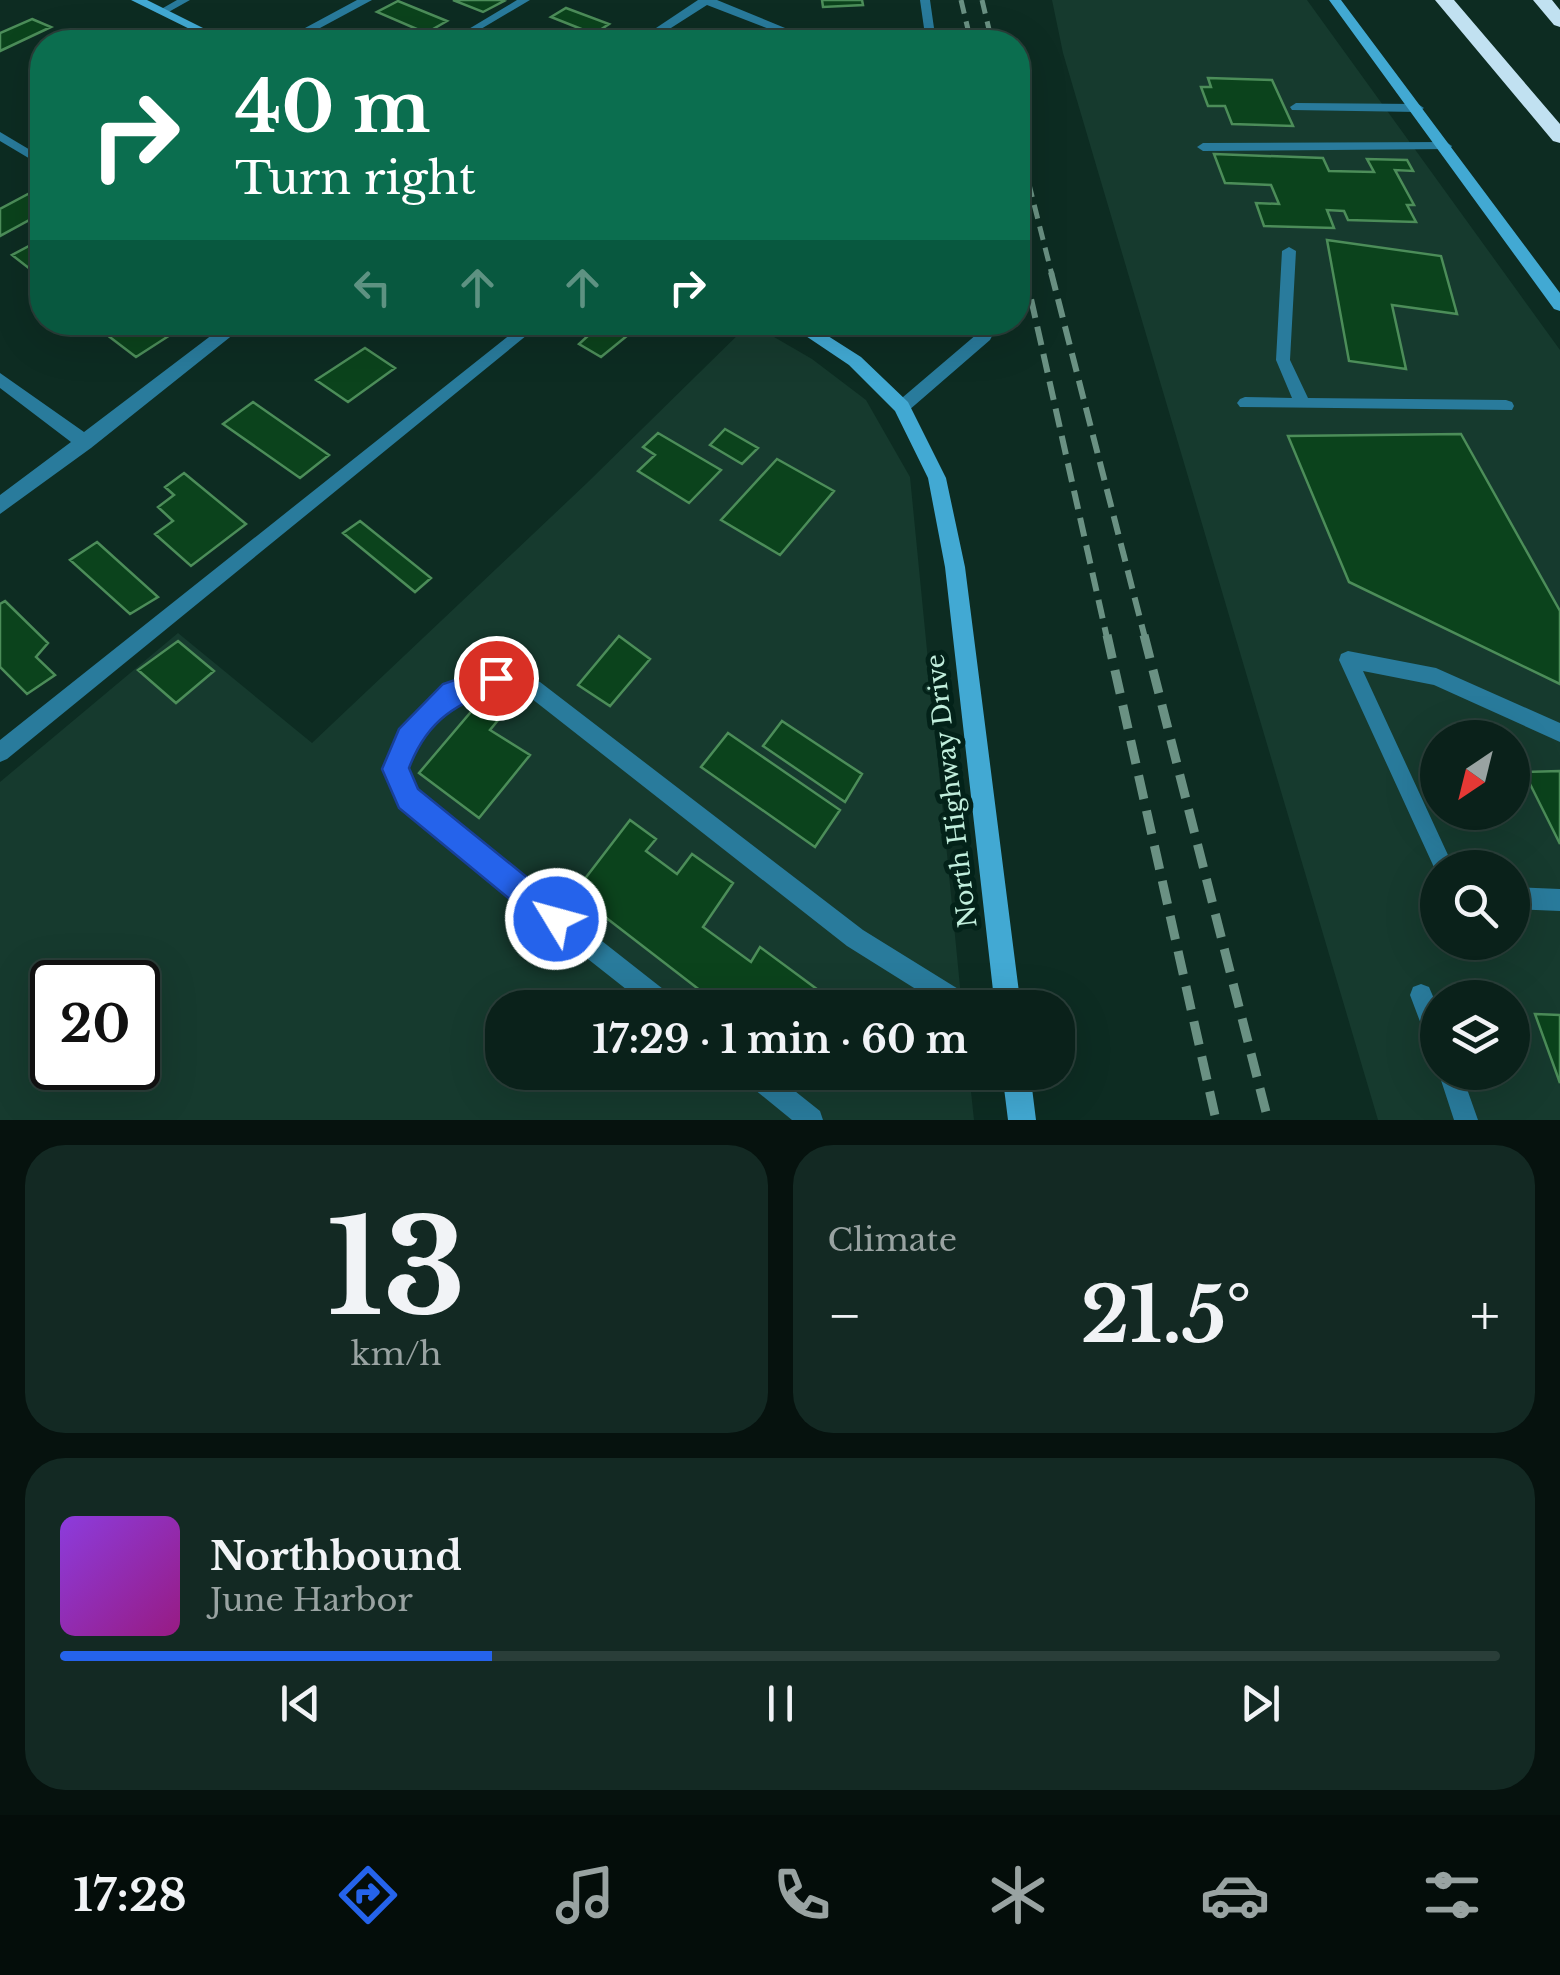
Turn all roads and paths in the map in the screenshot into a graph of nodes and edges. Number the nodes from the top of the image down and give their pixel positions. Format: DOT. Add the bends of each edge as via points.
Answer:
graph roads {
  1 [pos="137,0"];
  2 [pos="185,0"];
  3 [pos="366,0"];
  4 [pos="525,0"];
  5 [pos="706,0"];
  6 [pos="925,0"];
  7 [pos="1335,0"];
  8 [pos="1444,0"];
  9 [pos="1542,0"];
  10 [pos="161,12"];
  11 [pos="1560,21"];
  12 [pos="199,30"];
  13 [pos="309,30"];
  14 [pos="473,30"];
  15 [pos="660,30"];
  16 [pos="782,30"];
  17 [pos="929,30"];
  18 [pos="1296,107"];
  19 [pos="1418,108"];
  20 [pos="0,136"];
  21 [pos="1560,137"];
  22 [pos="1446,146"];
  23 [pos="1203,147"];
  24 [pos="30,155"];
  25 [pos="1288,250"];
  26 [pos="1560,305"];
  27 [pos="224,335"];
  28 [pos="520,335"];
  29 [pos="814,335"];
  30 [pos="984,335"];
  31 [pos="0,379"];
  32 [pos="1246,403"];
  33 [pos="1303,404"];
  34 [pos="1506,406"];
  35 [pos="902,407"];
  36 [pos="85,443"];
  37 [pos="0,506"];
  38 [pos="1560,733"];
  39 [pos="0,752"];
  40 [pos="1436,850"];
  41 [pos="1530,899"];
  42 [pos="1560,900"];
  43 [pos="646,990"];
  44 [pos="939,990"];
  45 [pos="1006,990"];
  46 [pos="773,1090"];
  47 [pos="1018,1090"];
  48 [pos="1455,1090"];
  49 [pos="811,1120"];
  50 [pos="1022,1120"];
  51 [pos="1466,1120"];
  1 -- 10 [label="street"];
  2 -- 10 [label="lane"];
  3 -- 13 [label="street"];
  4 -- 14 [label="lane"];
  5 -- 15 [label="street"];
  5 -- 16 [label="street"];
  6 -- 17 [label="lane"];
  7 -- 19 [label="street"];
  8 -- 21 [label="highway"];
  9 -- 11 [label="highway"];
  10 -- 12 [label="street"];
  18 -- 19 [label="lane"];
  19 -- 22 [label="street"];
  20 -- 24 [label="lane"];
  22 -- 23 [label="lane"];
  22 -- 26 [label="street"];
  25 -- 33 [label="lane" via="1283,360"];
  27 -- 36 [label="street"];
  28 -- 39 [label="lane"];
  29 -- 35 [label="street, North Highway Drive" via="855,361"];
  30 -- 35 [label="lane"];
  31 -- 36 [label="street"];
  32 -- 33 [label="lane"];
  33 -- 34 [label="lane"];
  35 -- 45 [label="street, North Highway Drive" via="937,478 955,568"];
  36 -- 37 [label="street"];
  38 -- 40 [label="lane" via="1436,677 1348,660"];
  41 -- 42 [label="lane"];
  43 -- 44 [label="lane" via="408,798 396,769 408,738 452,692 496,678 533,688 855,938"];
  46 -- 49 [label="lane"];
  47 -- 50 [label="street"];
  48 -- 51 [label="lane"];
}
